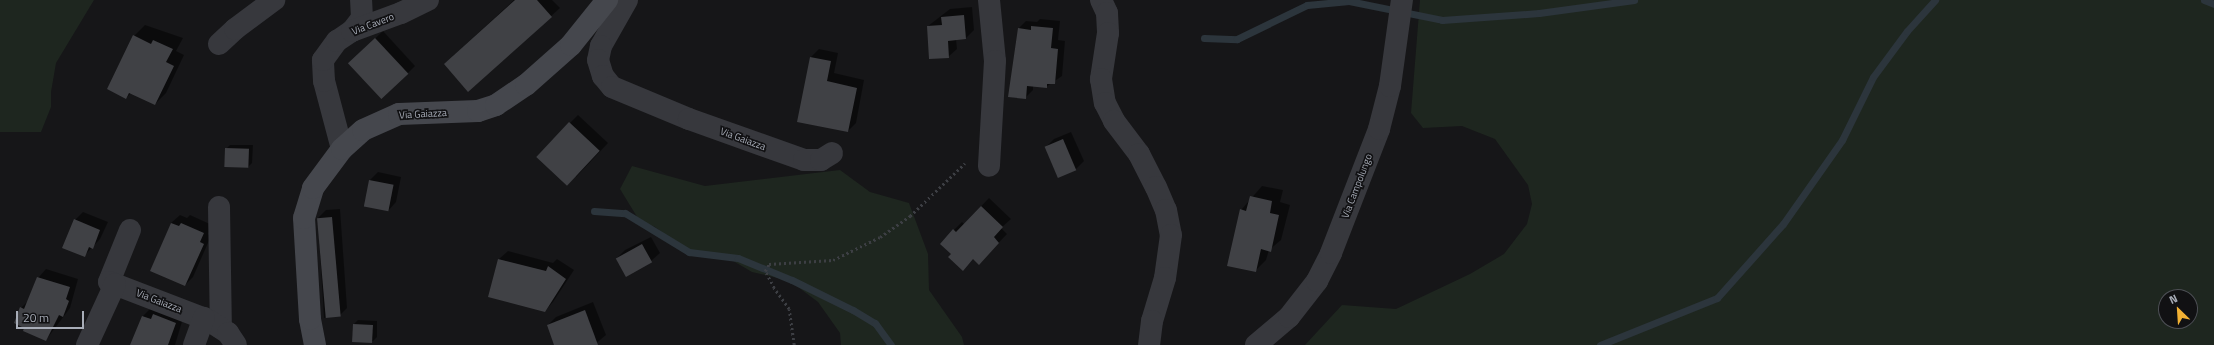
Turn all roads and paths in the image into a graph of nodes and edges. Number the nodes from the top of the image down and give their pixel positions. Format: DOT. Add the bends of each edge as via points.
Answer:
graph roads {
  1 [pos="274,0"];
  2 [pos="361,0"];
  3 [pos="428,0"];
  4 [pos="607,0"];
  5 [pos="627,0"];
  6 [pos="988,0"];
  7 [pos="1101,0"];
  8 [pos="1402,0"];
  9 [pos="352,31"];
  10 [pos="219,44"];
  11 [pos="342,149"];
  12 [pos="832,153"];
  13 [pos="979,163"];
  14 [pos="219,207"];
  15 [pos="130,230"];
  16 [pos="115,284"];
  17 [pos="212,323"];
  18 [pos="88,345"];
  19 [pos="194,345"];
  20 [pos="236,345"];
  21 [pos="315,345"];
  22 [pos="794,345"];
  23 [pos="1150,345"];
  24 [pos="1256,345"];
  1 -- 10 [label="street"];
  2 -- 9 [label="street" via="362,18"];
  3 -- 9 [label="street, Via Cavero"];
  4 -- 11 [label="main road, Via Gaiazza" via="571,45 526,85 496,105 478,111 399,114 363,130"];
  5 -- 12 [label="street, Via Gaiazza" via="601,46 598,60 603,76 612,87 689,119 804,160 821,160"];
  6 -- 13 [label="street" via="996,61"];
  7 -- 23 [label="street" via="1107,13 1108,33 1101,79 1106,103 1114,121 1139,154 1156,187 1166,210 1172,235 1165,278 1152,321"];
  8 -- 24 [label="street, Via Campolungo" via="1390,86 1379,129 1331,253 1317,281 1289,317"];
  9 -- 11 [label="street, Via Cavero" via="337,41 323,60 324,81"];
  11 -- 21 [label="main road, Via Gaiazza" via="313,188 304,218 310,319"];
  13 -- 22 [label="path" via="880,237 833,260 769,264 765,271 789,309"];
  14 -- 17 [label="street"];
  15 -- 16 [label="street" via="109,282"];
  16 -- 17 [label="street, Via Gaiazza"];
  16 -- 18 [label="street"];
  17 -- 19 [label="street"];
  17 -- 20 [label="street, Via Gaiazza" via="228,333"];
}
